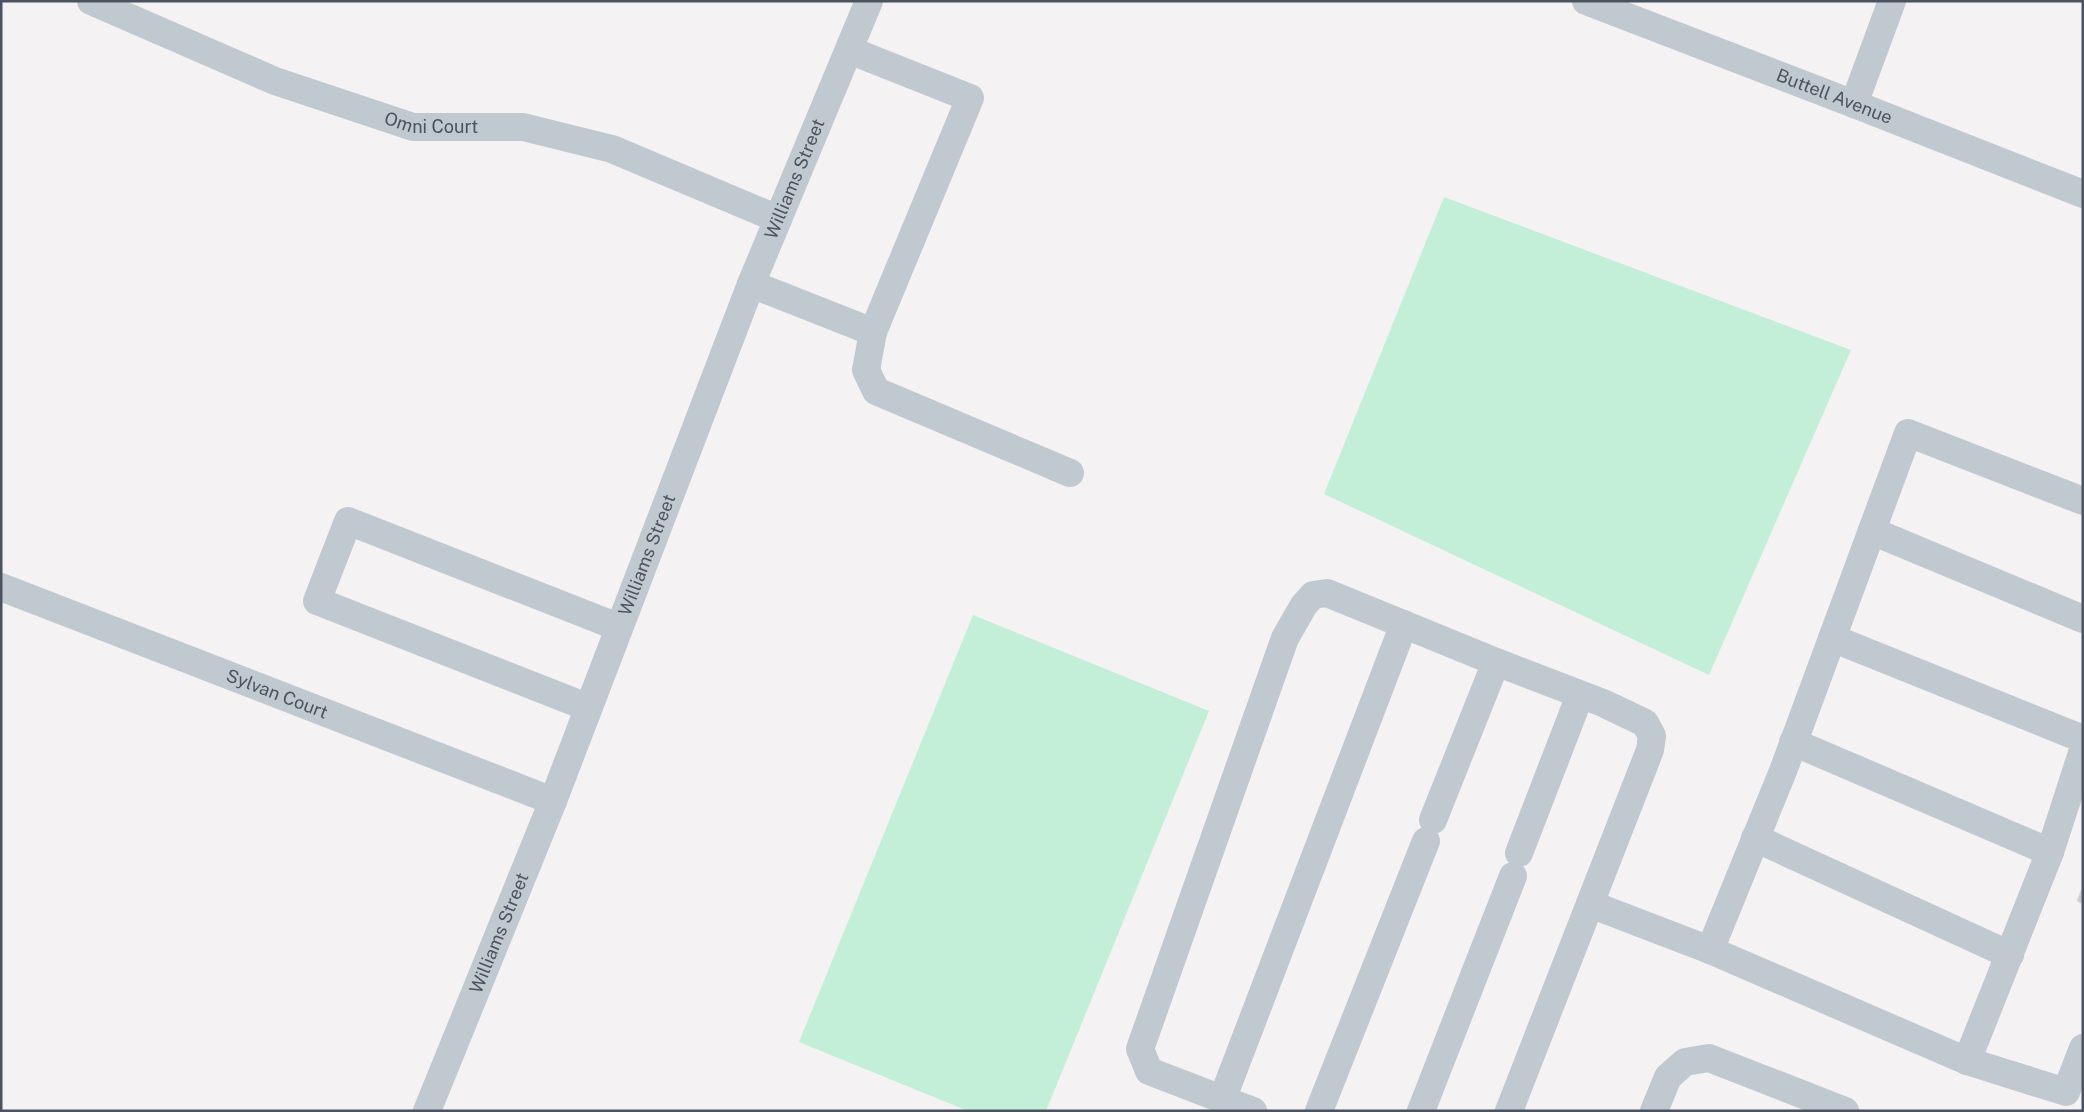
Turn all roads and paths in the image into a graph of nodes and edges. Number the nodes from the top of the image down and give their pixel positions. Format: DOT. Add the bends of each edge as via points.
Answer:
graph roads {
  1 [pos="91,1"];
  2 [pos="869,1"];
  3 [pos="1586,1"];
  4 [pos="1892,1"];
  5 [pos="849,50"];
  6 [pos="1854,104"];
  7 [pos="2083,194"];
  8 [pos="778,219"];
  9 [pos="751,284"];
  10 [pos="872,332"];
  11 [pos="1070,473"];
  12 [pos="2083,501"];
  13 [pos="1872,531"];
  14 [pos="1,587"];
  15 [pos="2083,619"];
  16 [pos="1404,624"];
  17 [pos="618,627"];
  18 [pos="1832,638"];
  19 [pos="1496,662"];
  20 [pos="1580,695"];
  21 [pos="587,707"];
  22 [pos="2083,739"];
  23 [pos="1793,742"];
  24 [pos="2083,750"];
  25 [pos="553,801"];
  26 [pos="1755,838"];
  27 [pos="2050,852"];
  28 [pos="1590,904"];
  29 [pos="1710,950"];
  30 [pos="2010,955"];
  31 [pos="2083,1048"];
  32 [pos="1968,1061"];
  33 [pos="1222,1100"];
  34 [pos="428,1111"];
  35 [pos="1253,1111"];
  36 [pos="1319,1111"];
  37 [pos="1421,1111"];
  38 [pos="1509,1111"];
  39 [pos="1654,1111"];
  40 [pos="1845,1111"];
  1 -- 8 [label="street, Omni Court" via="275,81 413,127 523,127 585,142 612,149"];
  2 -- 5 [label="street, Williams Street"];
  3 -- 6 [label="street, Buttell Avenue"];
  4 -- 6 [label="street"];
  5 -- 8 [label="street, Williams Street"];
  5 -- 10 [label="street" via="970,98"];
  6 -- 7 [label="street, Buttell Avenue"];
  8 -- 9 [label="street, Williams Street"];
  9 -- 10 [label="street"];
  9 -- 17 [label="street, Williams Street"];
  10 -- 11 [label="street" via="866,370 876,391"];
  12 -- 13 [label="street" via="1908,433"];
  13 -- 15 [label="street"];
  13 -- 18 [label="street"];
  14 -- 25 [label="street, Sylvan Court"];
  16 -- 19 [label="street"];
  16 -- 33 [label="street"];
  16 -- 33 [label="street" via="1327,593 1313,595 1285,638 1140,1049 1149,1071"];
  17 -- 21 [label="street, Williams Street"];
  17 -- 21 [label="street" via="348,521 316,601"];
  18 -- 22 [label="street"];
  18 -- 23 [label="street"];
  19 -- 20 [label="street"];
  19 -- 36 [label="street"];
  20 -- 28 [label="street" via="1645,723 1652,736 1650,750"];
  20 -- 37 [label="street"];
  21 -- 25 [label="street, Williams Street"];
  23 -- 26 [label="street"];
  23 -- 27 [label="street"];
  24 -- 27 [label="street"];
  25 -- 34 [label="street, Williams Street"];
  26 -- 29 [label="street"];
  26 -- 30 [label="street"];
  27 -- 30 [label="street"];
  28 -- 29 [label="street"];
  28 -- 38 [label="street"];
  29 -- 32 [label="street"];
  30 -- 32 [label="street"];
  31 -- 32 [label="street" via="2066,1092"];
  33 -- 35 [label="street"];
  39 -- 40 [label="street" via="1668,1077 1685,1062 1709,1058"];
}
